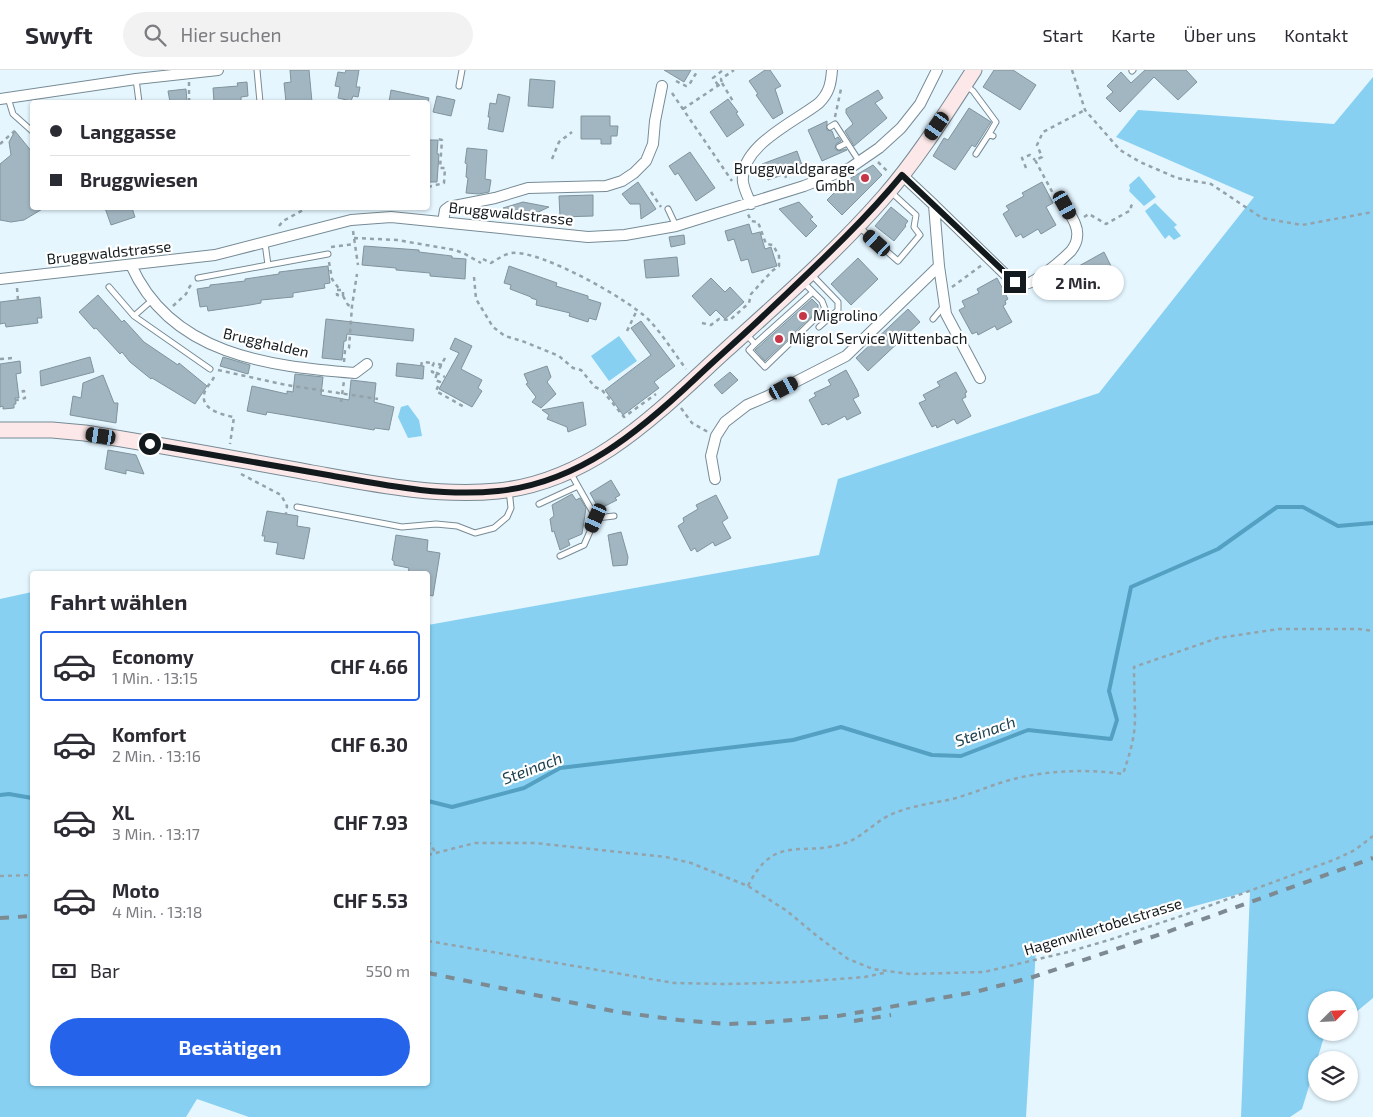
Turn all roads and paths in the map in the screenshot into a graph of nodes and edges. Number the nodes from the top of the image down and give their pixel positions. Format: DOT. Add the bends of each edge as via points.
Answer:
graph roads {
  1 [pos="218,70"];
  2 [pos="256,70"];
  3 [pos="462,70"];
  4 [pos="698,70"];
  5 [pos="724,70"];
  6 [pos="734,70"];
  7 [pos="832,70"];
  8 [pos="937,70"];
  9 [pos="974,70"];
  10 [pos="1072,70"];
  11 [pos="188,73"];
  12 [pos="136,79"];
  13 [pos="676,81"];
  14 [pos="722,82"];
  15 [pos="718,85"];
  16 [pos="964,85"];
  17 [pos="459,86"];
  18 [pos="841,86"];
  19 [pos="667,89"];
  20 [pos="4,98"];
  21 [pos="139,100"];
  22 [pos="189,100"];
  23 [pos="260,100"];
  24 [pos="734,103"];
  25 [pos="683,109"];
  26 [pos="1084,110"];
  27 [pos="25,123"];
  28 [pos="832,126"];
  29 [pos="30,129"];
  30 [pos="572,132"];
  31 [pos="437,139"];
  32 [pos="847,143"];
  33 [pos="0,144"];
  34 [pos="839,147"];
  35 [pos="976,154"];
  36 [pos="552,159"];
  37 [pos="1035,160"];
  38 [pos="859,162"];
  39 [pos="881,166"];
  40 [pos="1026,168"];
  41 [pos="896,174"];
  42 [pos="729,176"];
  43 [pos="430,186"];
  44 [pos="889,190"];
  45 [pos="1135,203"];
  46 [pos="934,205"];
  47 [pos="1065,205"];
  48 [pos="668,208"];
  49 [pos="749,208"];
  50 [pos="303,210"];
  51 [pos="1373,212"];
  52 [pos="1089,214"];
  53 [pos="351,220"];
  54 [pos="443,222"];
  55 [pos="858,225"];
  56 [pos="676,226"];
  57 [pos="280,230"];
  58 [pos="354,238"];
  59 [pos="265,243"];
  60 [pos="355,244"];
  61 [pos="327,247"];
  62 [pos="328,254"];
  63 [pos="483,259"];
  64 [pos="481,263"];
  65 [pos="985,263"];
  66 [pos="268,265"];
  67 [pos="358,265"];
  68 [pos="131,266"];
  69 [pos="939,266"];
  70 [pos="357,274"];
  71 [pos="805,276"];
  72 [pos="474,277"];
  73 [pos="198,278"];
  74 [pos="0,279"];
  75 [pos="16,284"];
  76 [pos="190,286"];
  77 [pos="109,287"];
  78 [pos="950,289"];
  79 [pos="340,290"];
  80 [pos="813,292"];
  81 [pos="343,296"];
  82 [pos="18,300"];
  83 [pos="151,301"];
  84 [pos="352,306"];
  85 [pos="944,306"];
  86 [pos="637,310"];
  87 [pos="165,315"];
  88 [pos="134,316"];
  89 [pos="933,319"];
  90 [pos="702,323"];
  91 [pos="819,327"];
  92 [pos="627,331"];
  93 [pos="750,339"];
  94 [pos="13,358"];
  95 [pos="445,358"];
  96 [pos="0,359"];
  97 [pos="434,363"];
  98 [pos="367,364"];
  99 [pos="442,365"];
  100 [pos="344,366"];
  101 [pos="421,366"];
  102 [pos="210,369"];
  103 [pos="218,370"];
  104 [pos="688,371"];
  105 [pos="437,373"];
  106 [pos="345,377"];
  107 [pos="445,377"];
  108 [pos="980,378"];
  109 [pos="18,392"];
  110 [pos="661,392"];
  111 [pos="342,394"];
  112 [pos="378,399"];
  113 [pos="15,402"];
  114 [pos="340,402"];
  115 [pos="206,404"];
  116 [pos="466,408"];
  117 [pos="680,408"];
  118 [pos="0,430"];
  119 [pos="716,436"];
  120 [pos="230,447"];
  121 [pos="242,465"];
  122 [pos="570,472"];
  123 [pos="715,479"];
  124 [pos="578,486"];
  125 [pos="509,490"];
  126 [pos="539,504"];
  127 [pos="297,508"];
  128 [pos="286,514"];
  129 [pos="614,516"];
  130 [pos="596,518"];
  131 [pos="560,556"];
  132 [pos="1373,631"];
  133 [pos="1373,836"];
  134 [pos="430,844"];
  135 [pos="436,853"];
  136 [pos="430,854"];
  137 [pos="30,874"];
  138 [pos="0,876"];
  139 [pos="748,886"];
  140 [pos="430,941"];
  141 [pos="890,972"];
  1 -- 11 [label="street"];
  2 -- 23 [label="lane"];
  3 -- 17 [label="lane"];
  4 -- 13 [label="path" via="689,86"];
  5 -- 15 [label="path" via="713,78"];
  6 -- 14 [label="path" via="721,79"];
  7 -- 49 [label="street" via="831,85 819,104 750,154 743,182"];
  8 -- 38 [label="street, Bruggwaldstrasse" via="920,104 901,128"];
  9 -- 16 [label="main road"];
  10 -- 26 [label="path"];
  11 -- 12 [label="street"];
  11 -- 22 [label="path"];
  12 -- 20 [label="street"];
  12 -- 21 [label="lane"];
  14 -- 15 [label="path"];
  14 -- 24 [label="path"];
  15 -- 25 [label="path"];
  16 -- 35 [label="lane" via="996,122 991,135"];
  16 -- 41 [label="main road"];
  18 -- 28 [label="path"];
  19 -- 25 [label="path"];
  19 -- 54 [label="street" via="655,121 653,144 646,161 634,174 606,186 528,188 449,207 445,210"];
  20 -- 27 [label="lane" via="13,114"];
  25 -- 42 [label="path"];
  26 -- 37 [label="path" via="1044,132 1037,145 1042,157"];
  26 -- 51 [label="path" via="1120,150 1177,178 1210,184 1262,218 1302,225"];
  27 -- 29 [label="lane"];
  27 -- 33 [label="path"];
  28 -- 32 [label="lane"];
  30 -- 36 [label="path" via="559,142"];
  31 -- 43 [label="path" via="442,140 440,168 445,168 444,183"];
  32 -- 34 [label="lane"];
  32 -- 38 [label="lane"];
  37 -- 40 [label="path" via="1030,155 1022,158"];
  37 -- 47 [label="path" via="1057,200"];
  38 -- 49 [label="street, Bruggwaldstrasse"];
  39 -- 41 [label="path"];
  41 -- 44 [label="main road"];
  41 -- 46 [label="street"];
  44 -- 55 [label="main road"];
  44 -- 55 [label="lane" via="916,215 914,226 920,235 898,261"];
  45 -- 52 [label="path" via="1131,210 1106,224"];
  46 -- 47 [label="street" via="1007,276 1023,285 1038,279 1075,245 1077,229"];
  46 -- 69 [label="street"];
  48 -- 56 [label="lane"];
  49 -- 56 [label="street, Bruggwaldstrasse"];
  49 -- 90 [label="path" via="751,221 758,222 766,244 777,250 780,266 730,320 719,319 712,325"];
  50 -- 57 [label="path" via="283,221"];
  53 -- 54 [label="street, Bruggwaldstrasse" via="391,217"];
  53 -- 58 [label="path"];
  53 -- 59 [label="street, Bruggwaldstrasse"];
  54 -- 56 [label="street, Bruggwaldstrasse" via="588,237 625,235"];
  55 -- 71 [label="main road"];
  58 -- 60 [label="path"];
  58 -- 64 [label="path" via="397,240 455,250"];
  59 -- 66 [label="lane"];
  59 -- 68 [label="street, Bruggwaldstrasse" via="215,255"];
  60 -- 61 [label="path"];
  60 -- 67 [label="path"];
  62 -- 66 [label="lane"];
  62 -- 79 [label="path" via="332,279"];
  63 -- 86 [label="path" via="491,263 513,253 533,257 614,294"];
  65 -- 78 [label="path"];
  66 -- 73 [label="lane"];
  68 -- 74 [label="street, Bruggwaldstrasse"];
  68 -- 83 [label="street, Brugghalden"];
  69 -- 85 [label="street"];
  69 -- 119 [label="street" via="846,356 748,405 724,422"];
  70 -- 84 [label="path"];
  71 -- 80 [label="lane"];
  71 -- 91 [label="lane" via="838,302 838,310"];
  71 -- 93 [label="main road"];
  72 -- 110 [label="path" via="476,299 492,327 505,336 559,356 580,370 624,417"];
  75 -- 82 [label="path"];
  76 -- 87 [label="path"];
  77 -- 88 [label="lane"];
  79 -- 81 [label="path" via="343,290"];
  79 -- 81 [label="path" via="337,290 337,295"];
  80 -- 93 [label="lane"];
  80 -- 93 [label="lane" via="825,309 765,367 748,350"];
  81 -- 84 [label="path"];
  83 -- 87 [label="street, Brugghalden"];
  83 -- 88 [label="lane"];
  84 -- 100 [label="path" via="350,348 346,350"];
  85 -- 89 [label="lane"];
  85 -- 108 [label="street"];
  86 -- 92 [label="path"];
  86 -- 104 [label="path" via="649,320"];
  87 -- 98 [label="street, Brugghalden" via="202,341 255,358 355,373"];
  88 -- 102 [label="lane"];
  93 -- 122 [label="main road" via="629,437"];
  94 -- 96 [label="path"];
  95 -- 99 [label="path"];
  97 -- 99 [label="path"];
  97 -- 101 [label="path" via="422,362"];
  97 -- 105 [label="path" via="432,372"];
  99 -- 105 [label="path"];
  103 -- 111 [label="path"];
  105 -- 107 [label="path"];
  105 -- 116 [label="path" via="435,380 440,382 436,391"];
  106 -- 111 [label="path"];
  109 -- 113 [label="path" via="24,392 25,398"];
  111 -- 112 [label="path"];
  111 -- 114 [label="path"];
  115 -- 120 [label="path" via="211,410 234,417"];
  117 -- 119 [label="path" via="692,423"];
  118 -- 121 [label="main road" via="85,433"];
  119 -- 123 [label="street" via="711,456"];
  121 -- 125 [label="main road" via="433,492"];
  121 -- 128 [label="path" via="242,475 281,495 287,506"];
  122 -- 124 [label="lane"];
  122 -- 125 [label="main road"];
  124 -- 126 [label="lane"];
  124 -- 130 [label="lane"];
  125 -- 127 [label="lane" via="512,508 507,517 494,528 475,533 456,526 402,527"];
  129 -- 130 [label="lane"];
  130 -- 131 [label="lane" via="584,545"];
  132 -- 139 [label="path" via="1279,629 1218,638 1134,667 1135,720 1123,774 1071,770 1028,776 915,806 888,816 850,841 774,854 755,872"];
  133 -- 141 [label="path, Hagenwilertobelstrasse" via="1336,859 1135,932 1068,952 984,972"];
  134 -- 135 [label="path"];
  135 -- 136 [label="path, Hagenwilertobelstrasse"];
  135 -- 139 [label="path, Hagenwilertobelstrasse" via="475,843 536,843 587,848 666,857"];
  137 -- 138 [label="path"];
  139 -- 141 [label="path, Hagenwilertobelstrasse" via="787,911 848,959"];
  140 -- 141 [label="path" via="674,983 799,982"];
}
